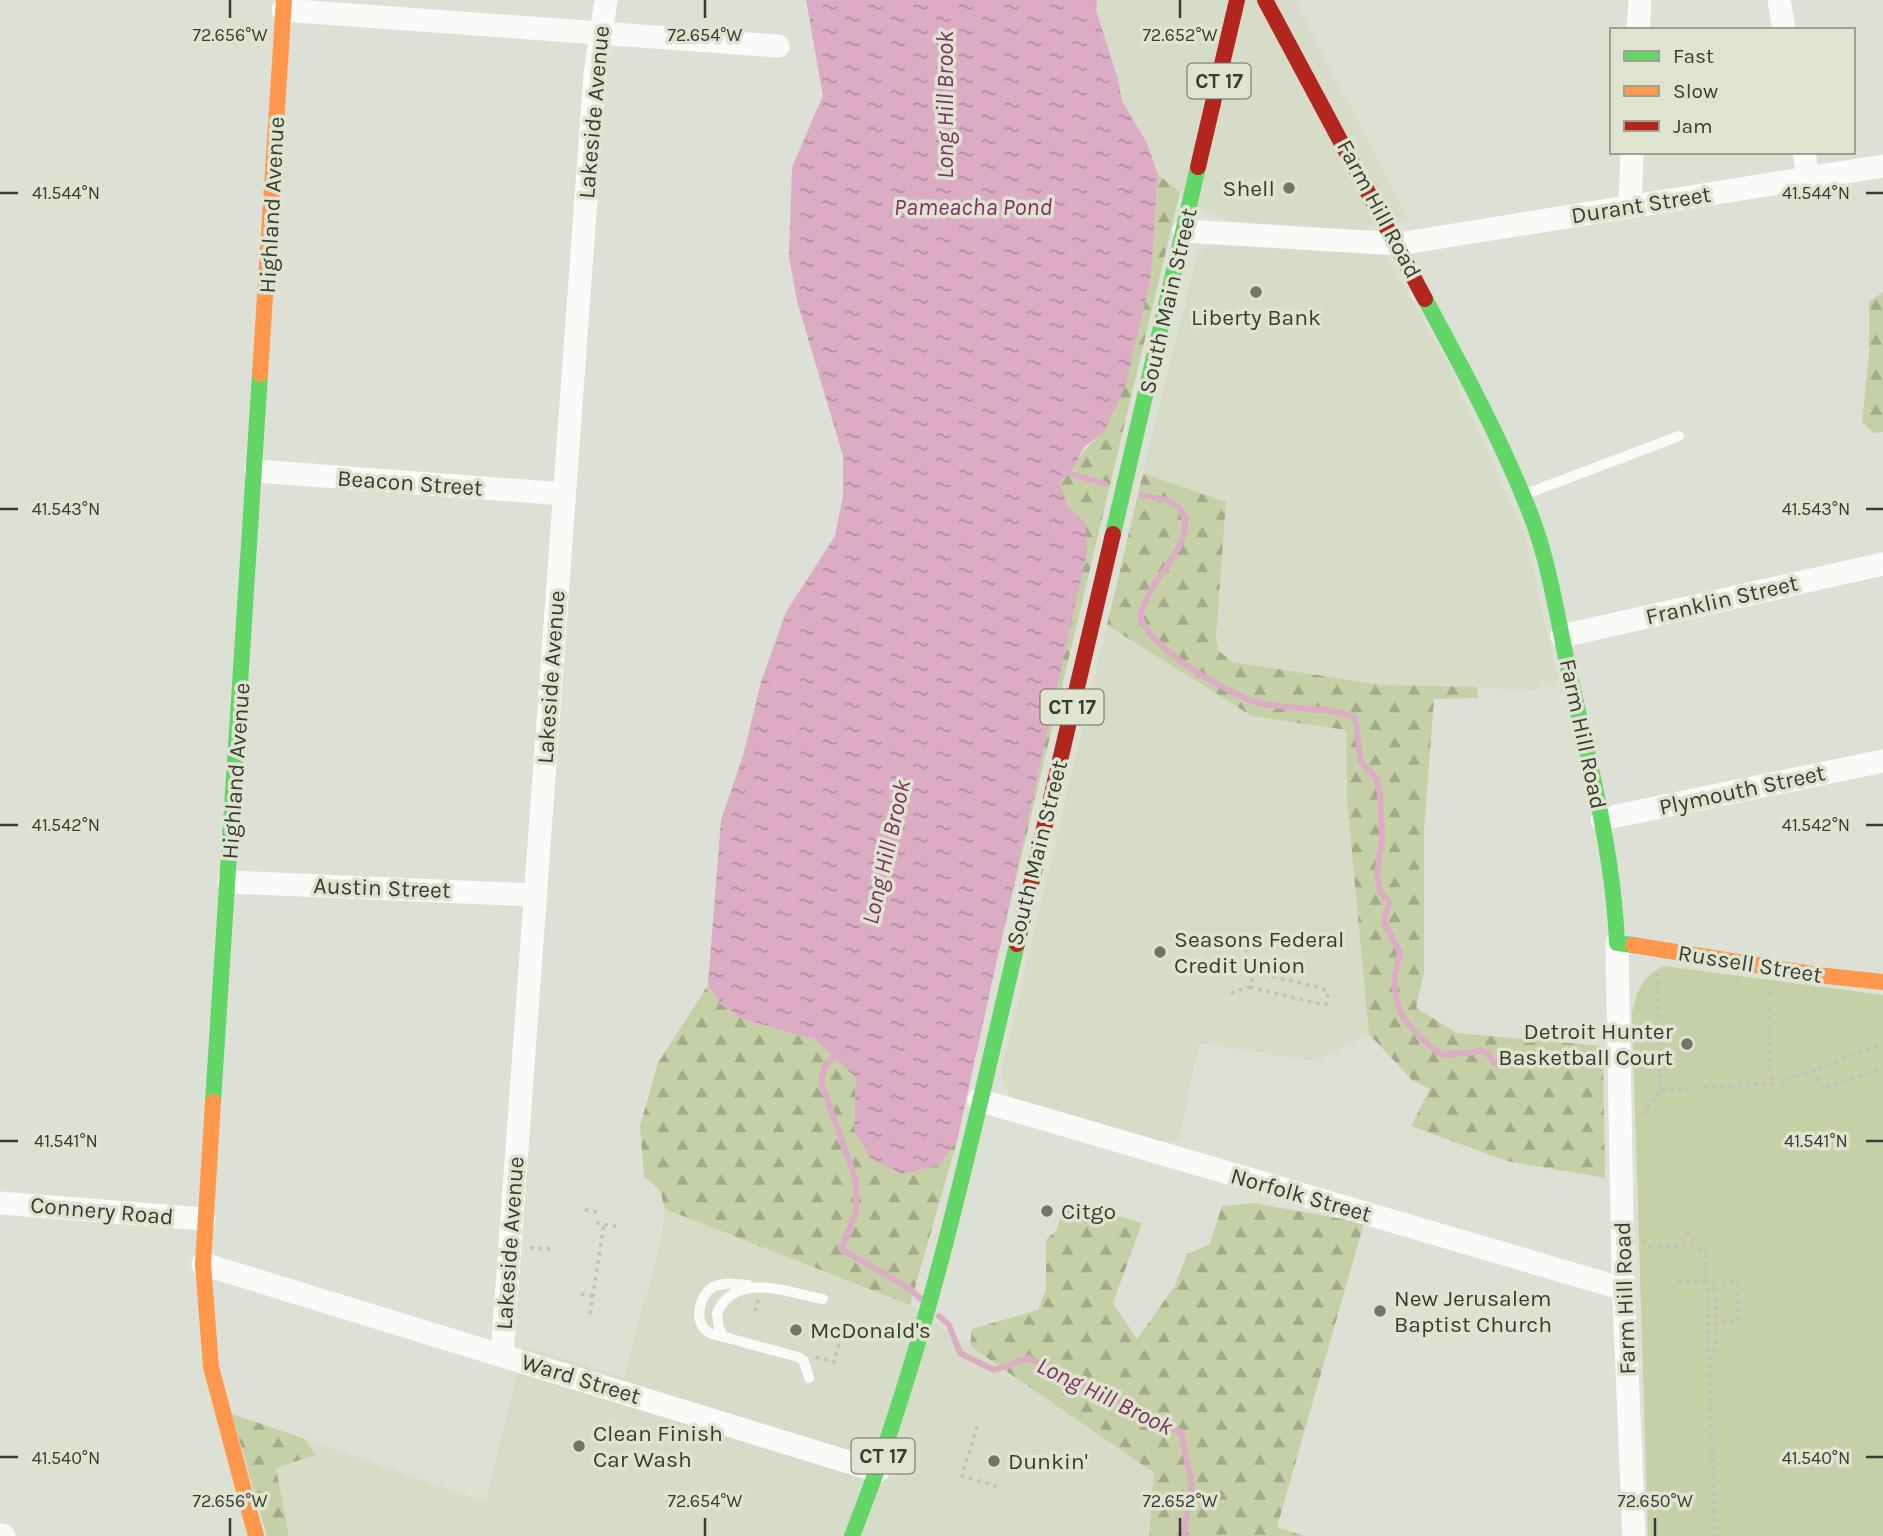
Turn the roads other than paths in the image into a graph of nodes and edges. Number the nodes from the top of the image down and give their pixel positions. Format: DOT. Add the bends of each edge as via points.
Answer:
graph roads {
  1 [pos="606,0"];
  2 [pos="1237,0"];
  3 [pos="1265,0"];
  4 [pos="1640,0"];
  5 [pos="1779,0"];
  6 [pos="284,5"];
  7 [pos="1638,28"];
  8 [pos="1784,28"];
  9 [pos="600,34"];
  10 [pos="778,46"];
  11 [pos="1632,154"];
  12 [pos="1804,154"];
  13 [pos="1883,166"];
  14 [pos="1808,177"];
  15 [pos="1630,206"];
  16 [pos="1184,231"];
  17 [pos="1398,244"];
  18 [pos="1679,436"];
  19 [pos="256,471"];
  20 [pos="564,494"];
  21 [pos="1523,495"];
  22 [pos="1883,564"];
  23 [pos="1562,636"];
  24 [pos="1883,761"];
  25 [pos="1602,819"];
  26 [pos="229,882"];
  27 [pos="536,895"];
  28 [pos="1617,943"];
  29 [pos="1883,982"];
  30 [pos="979,1100"];
  31 [pos="0,1203"];
  32 [pos="204,1219"];
  33 [pos="203,1264"];
  34 [pos="1624,1289"];
  35 [pos="758,1290"];
  36 [pos="823,1299"];
  37 [pos="724,1337"];
  38 [pos="502,1355"];
  39 [pos="809,1378"];
  40 [pos="878,1471"];
  41 [pos="256,1536"];
  42 [pos="852,1536"];
  43 [pos="1634,1536"];
  1 -- 9 [label="street, Lakeside Avenue"];
  2 -- 16 [label="main road, South Main Street / CT 17"];
  3 -- 17 [label="main road, Farm Hill Road"];
  4 -- 7 [label="street"];
  5 -- 8 [label="street"];
  6 -- 9 [label="street"];
  6 -- 19 [label="main road, Highland Avenue"];
  9 -- 10 [label="street"];
  9 -- 20 [label="street, Lakeside Avenue"];
  11 -- 15 [label="street"];
  12 -- 14 [label="street"];
  13 -- 14 [label="street, Durant Street"];
  14 -- 15 [label="street, Durant Street"];
  15 -- 17 [label="street, Durant Street"];
  16 -- 17 [label="street, Durant Street"];
  16 -- 30 [label="main road, South Main Street / CT 17"];
  17 -- 21 [label="main road, Farm Hill Road"];
  18 -- 21 [label="lane"];
  19 -- 20 [label="street, Beacon Street"];
  19 -- 26 [label="main road, Highland Avenue"];
  20 -- 27 [label="street, Lakeside Avenue"];
  21 -- 23 [label="main road, Farm Hill Road"];
  22 -- 23 [label="street, Franklin Street"];
  23 -- 25 [label="main road, Farm Hill Road"];
  24 -- 25 [label="street, Plymouth Street"];
  25 -- 28 [label="main road, Farm Hill Road"];
  26 -- 27 [label="street, Austin Street"];
  26 -- 32 [label="main road, Highland Avenue"];
  27 -- 38 [label="street, Lakeside Avenue"];
  28 -- 29 [label="main road, Russell Street"];
  28 -- 34 [label="street, Farm Hill Road"];
  30 -- 34 [label="street, Norfolk Street"];
  30 -- 40 [label="main road, South Main Street / CT 17" via="926,1324"];
  31 -- 32 [label="street, Connery Road"];
  32 -- 33 [label="main road, Highland Avenue"];
  33 -- 38 [label="street, Ward Street"];
  33 -- 41 [label="main road, Highland Avenue" via="211,1367"];
  34 -- 43 [label="street, Farm Hill Road"];
  35 -- 36 [label="lane"];
  35 -- 37 [label="lane" via="728,1296 721,1304 717,1317"];
  35 -- 37 [label="lane" via="730,1283 707,1292 700,1309 701,1324"];
  37 -- 39 [label="lane" via="798,1357"];
  38 -- 40 [label="street, Ward Street"];
  40 -- 42 [label="main road, South Main Street / CT 17"];
}
